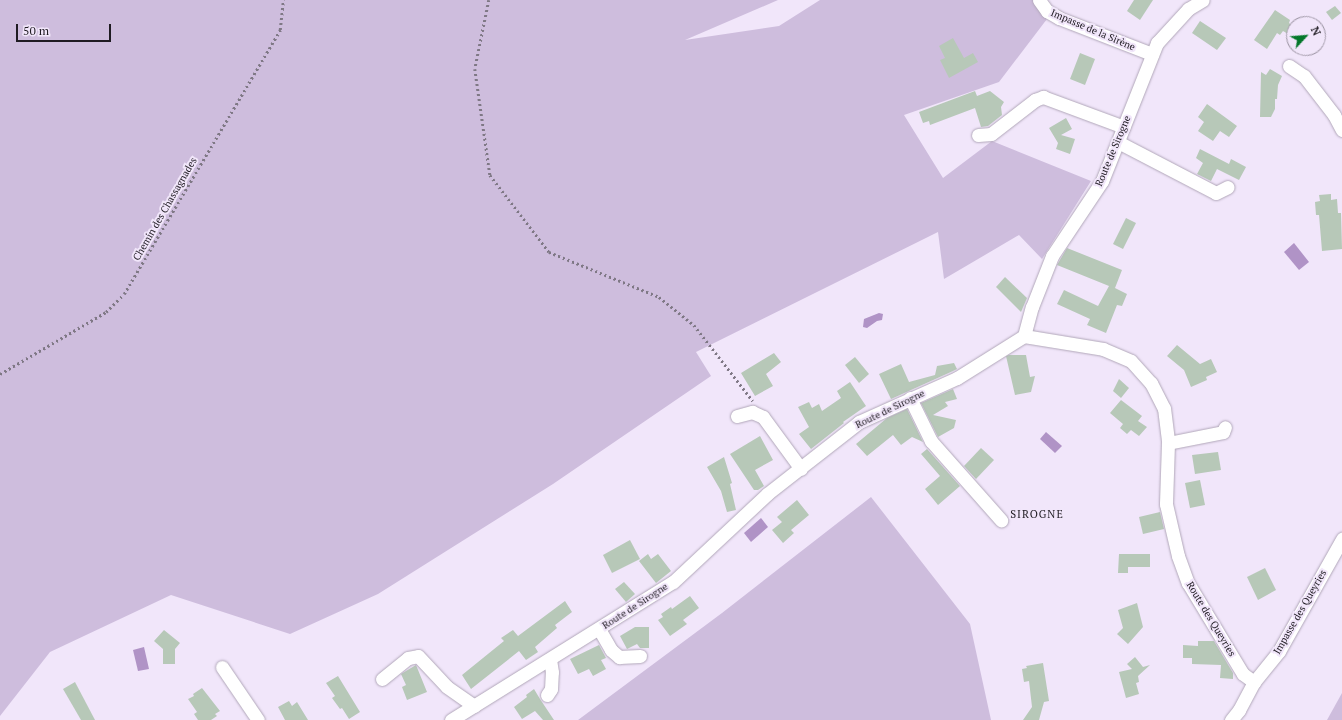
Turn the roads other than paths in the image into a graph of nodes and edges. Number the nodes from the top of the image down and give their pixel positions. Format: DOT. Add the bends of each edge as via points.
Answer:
graph roads {
  1 [pos="1039,0"];
  2 [pos="1203,0"];
  3 [pos="1152,54"];
  4 [pos="1289,66"];
  5 [pos="1124,127"];
  6 [pos="1342,130"];
  7 [pos="978,135"];
  8 [pos="1118,142"];
  9 [pos="1228,187"];
  10 [pos="1024,336"];
  11 [pos="910,398"];
  12 [pos="737,416"];
  13 [pos="1225,427"];
  14 [pos="1168,443"];
  15 [pos="800,469"];
  16 [pos="1001,520"];
  17 [pos="1342,539"];
  18 [pos="599,629"];
  19 [pos="640,656"];
  20 [pos="550,660"];
  21 [pos="222,667"];
  22 [pos="382,679"];
  23 [pos="1254,682"];
  24 [pos="547,695"];
  25 [pos="474,706"];
  26 [pos="258,720"];
  27 [pos="451,720"];
  28 [pos="1231,720"];
  1 -- 3 [label="street, Impasse de la Sirène" via="1047,11 1059,18"];
  2 -- 3 [label="street, Route de Sirogne" via="1188,9 1170,27"];
  3 -- 5 [label="street, Route de Sirogne"];
  4 -- 6 [label="street" via="1304,76 1334,115"];
  5 -- 7 [label="street" via="1043,97 1035,100 991,134"];
  5 -- 8 [label="street, Route de Sirogne"];
  8 -- 9 [label="street" via="1216,193"];
  8 -- 10 [label="street, Route de Sirogne" via="1102,181 1052,256 1032,307"];
  10 -- 11 [label="street, Route de Sirogne" via="958,378"];
  10 -- 14 [label="street, Route des Queyries" via="1103,349 1131,361 1151,383 1164,408"];
  11 -- 15 [label="street, Route de Sirogne" via="859,422"];
  11 -- 16 [label="street" via="931,441"];
  12 -- 15 [label="street" via="752,412 763,417"];
  13 -- 14 [label="street" via="1223,432"];
  14 -- 23 [label="street, Route des Queyries" via="1166,504 1178,556 1188,583 1243,674"];
  15 -- 18 [label="street, Route de Sirogne" via="767,494 673,582"];
  17 -- 23 [label="street, Impasse des Queyries" via="1279,651"];
  18 -- 19 [label="street" via="611,650 619,657"];
  18 -- 20 [label="street, Route de Sirogne"];
  20 -- 24 [label="street" via="551,689"];
  20 -- 25 [label="street, Route de Sirogne"];
  21 -- 26 [label="street"];
  22 -- 25 [label="street" via="408,658 418,656 447,687"];
  23 -- 28 [label="street, Impasse des Queyries"];
  25 -- 27 [label="street, Route de Sirogne"];
}
